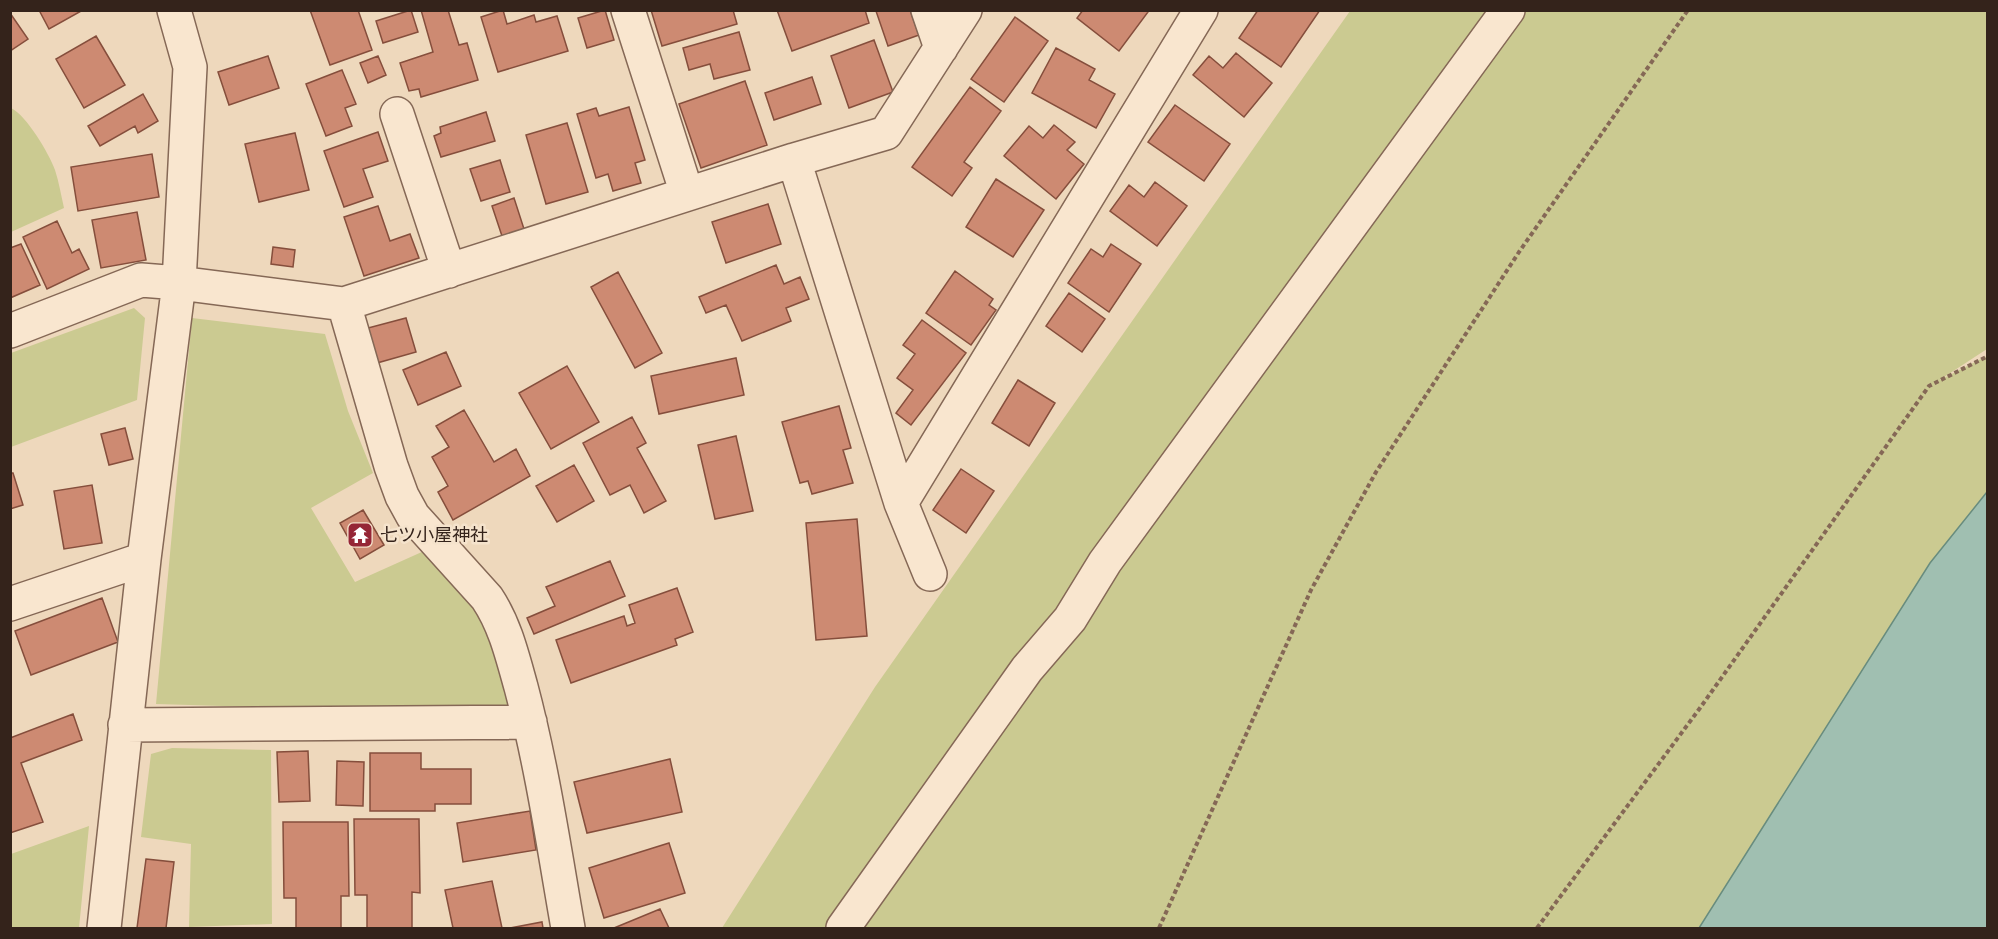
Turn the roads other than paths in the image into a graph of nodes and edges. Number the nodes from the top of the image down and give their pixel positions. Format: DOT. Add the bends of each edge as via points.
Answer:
graph roads {
  1 [pos="174,10"];
  2 [pos="628,10"];
  3 [pos="928,10"];
  4 [pos="965,10"];
  5 [pos="1201,10"];
  6 [pos="1508,10"];
  7 [pos="941,48"];
  8 [pos="397,114"];
  9 [pos="794,160"];
  10 [pos="687,194"];
  11 [pos="449,271"];
  12 [pos="179,283"];
  13 [pos="344,304"];
  14 [pos="10,331"];
  15 [pos="901,503"];
  16 [pos="144,559"];
  17 [pos="930,574"];
  18 [pos="10,604"];
  19 [pos="530,722"];
  20 [pos="125,725"];
  21 [pos="104,928"];
  22 [pos="568,928"];
  23 [pos="843,928"];
  1 -- 12 [label="street" via="190,67"];
  2 -- 10 [label="street"];
  3 -- 7 [label="street"];
  4 -- 7 [label="street"];
  5 -- 15 [label="street"];
  6 -- 23 [label="street"];
  7 -- 9 [label="street" via="886,133"];
  8 -- 11 [label="street"];
  9 -- 10 [label="street"];
  9 -- 15 [label="street"];
  10 -- 11 [label="street"];
  11 -- 13 [label="street"];
  12 -- 13 [label="street"];
  12 -- 14 [label="street" via="141,280"];
  12 -- 16 [label="street"];
  13 -- 19 [label="street" via="402,496 413,516 496,612"];
  15 -- 17 [label="street"];
  16 -- 18 [label="street"];
  16 -- 20 [label="street"];
  19 -- 20 [label="street"];
  19 -- 22 [label="street"];
  20 -- 21 [label="street"];
}
